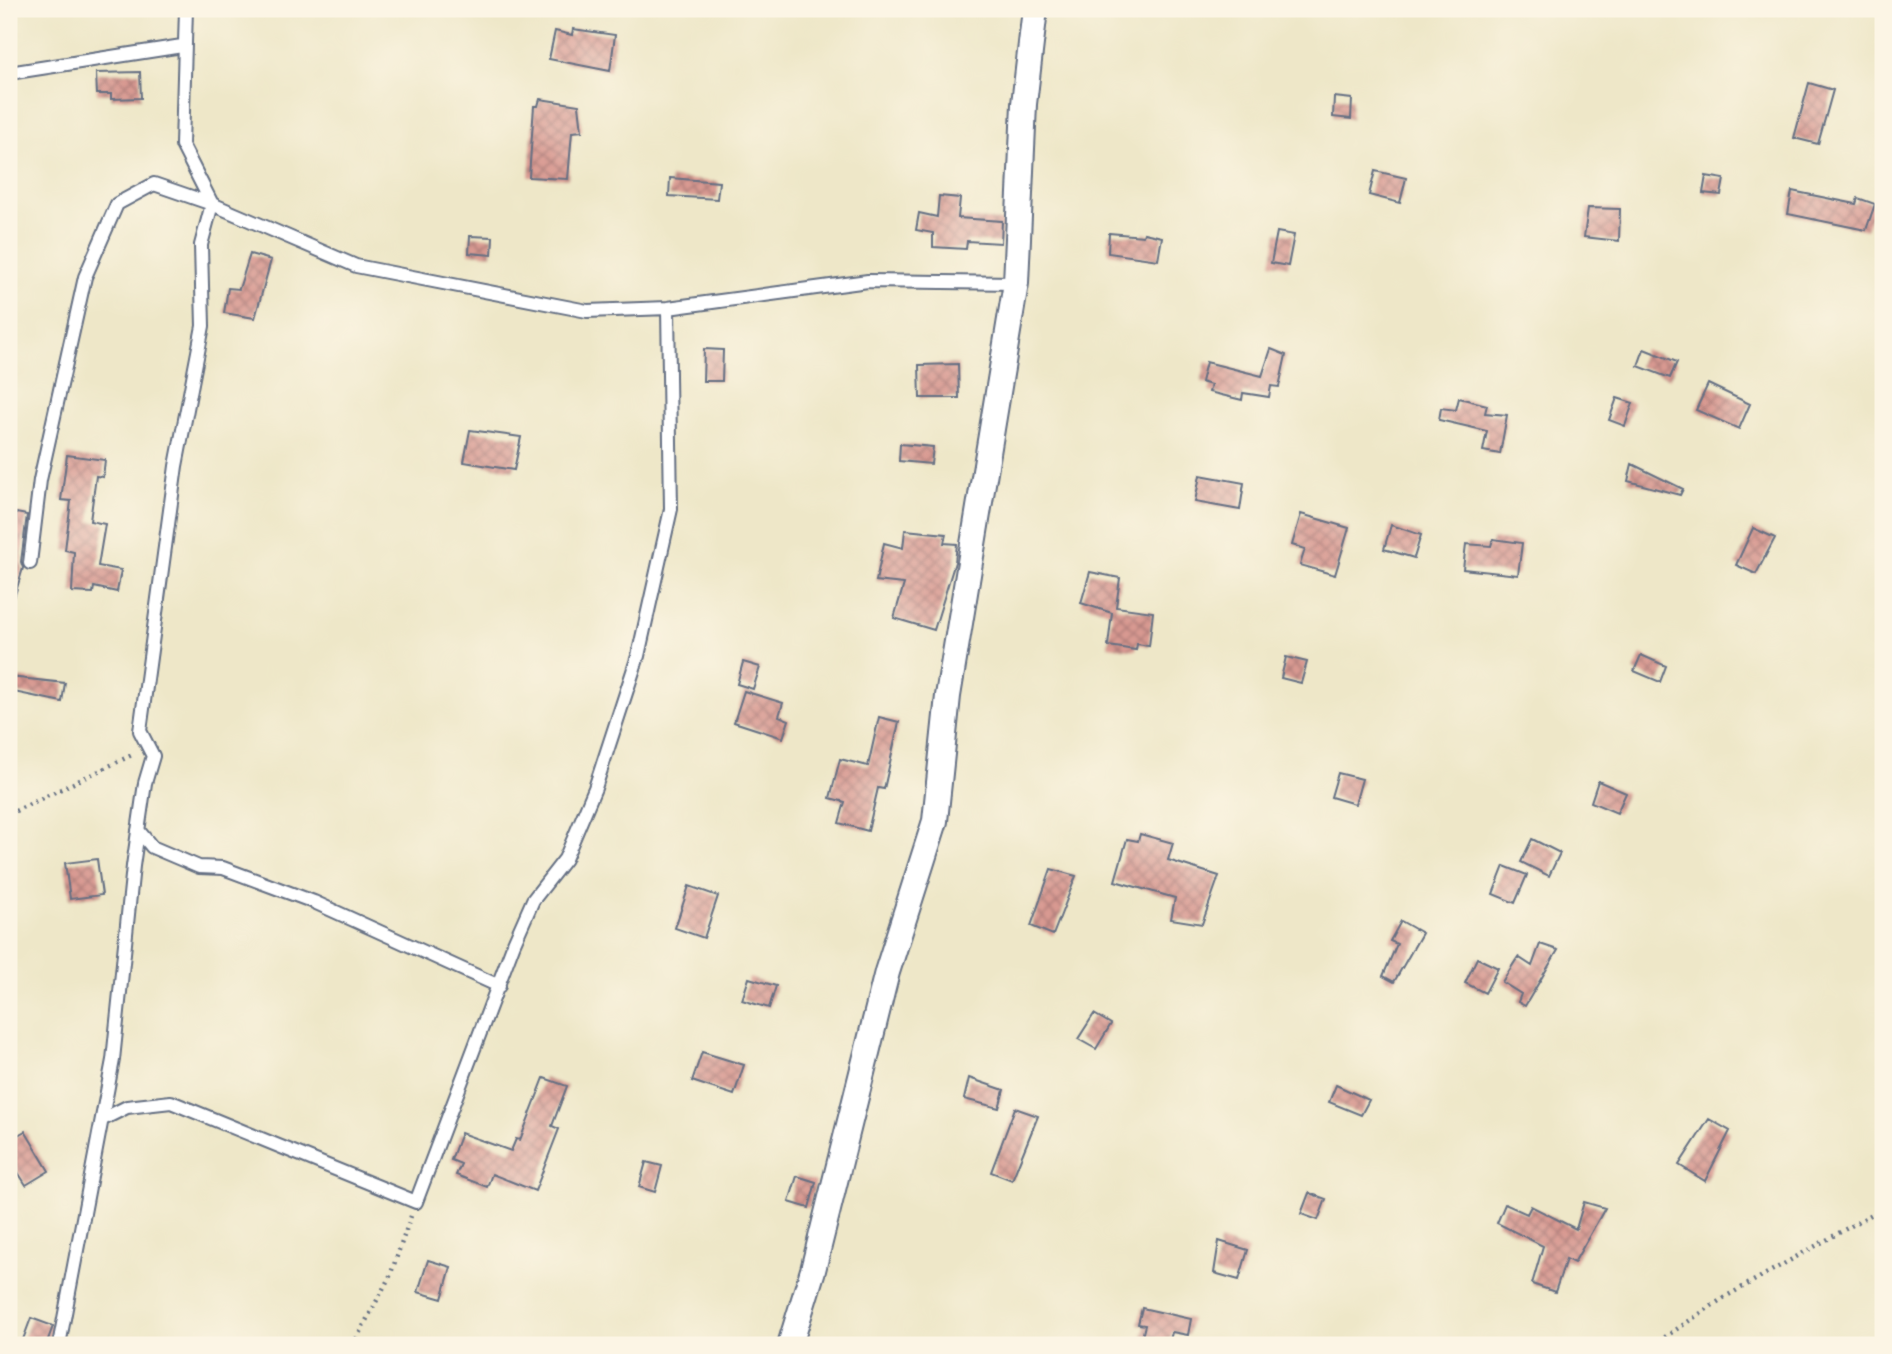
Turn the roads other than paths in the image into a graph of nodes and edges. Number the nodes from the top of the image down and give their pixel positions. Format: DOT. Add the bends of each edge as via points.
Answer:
graph roads {
  1 [pos="186,9"];
  2 [pos="1035,9"];
  3 [pos="183,46"];
  4 [pos="9,73"];
  5 [pos="212,204"];
  6 [pos="1016,283"];
  7 [pos="668,308"];
  8 [pos="30,564"];
  9 [pos="138,830"];
  10 [pos="499,986"];
  11 [pos="103,1119"];
  12 [pos="59,1345"];
  13 [pos="790,1345"];
  1 -- 3 [label="lane"];
  2 -- 6 [label="street" via="1024,104"];
  3 -- 4 [label="lane"];
  3 -- 5 [label="lane" via="182,145"];
  5 -- 7 [label="lane" via="375,271 587,311"];
  5 -- 8 [label="lane" via="154,184 117,204 85,277 65,357 40,480"];
  5 -- 9 [label="lane" via="201,245 203,326 176,467 145,685 140,731 153,756"];
  6 -- 7 [label="lane" via="867,281"];
  6 -- 13 [label="street" via="948,696 935,821 887,972 817,1256"];
  7 -- 10 [label="lane" via="671,509 638,656 595,788 565,859 533,900"];
  9 -- 10 [label="lane" via="152,847 199,867 223,868 314,902"];
  9 -- 11 [label="lane"];
  10 -- 11 [label="lane" via="416,1202 171,1102 127,1107"];
  11 -- 12 [label="lane"];
}
